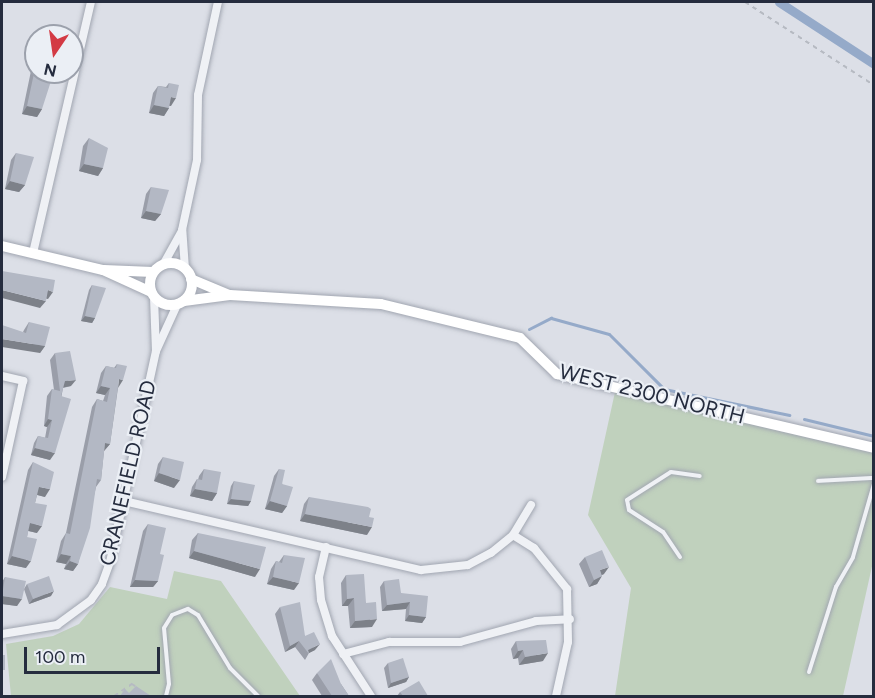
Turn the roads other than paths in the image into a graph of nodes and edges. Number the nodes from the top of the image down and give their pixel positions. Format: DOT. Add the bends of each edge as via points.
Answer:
graph roads {
  1 [pos="92,2"];
  2 [pos="218,2"];
  3 [pos="182,230"];
  4 [pos="2,246"];
  5 [pos="33,253"];
  6 [pos="163,265"];
  7 [pos="185,269"];
  8 [pos="103,270"];
  9 [pos="153,272"];
  10 [pos="192,279"];
  11 [pos="152,295"];
  12 [pos="230,296"];
  13 [pos="181,303"];
  14 [pos="156,351"];
  15 [pos="2,376"];
  16 [pos="873,448"];
  17 [pos="700,476"];
  18 [pos="2,477"];
  19 [pos="873,478"];
  20 [pos="818,481"];
  21 [pos="873,484"];
  22 [pos="124,501"];
  23 [pos="531,505"];
  24 [pos="513,535"];
  25 [pos="326,547"];
  26 [pos="680,557"];
  27 [pos="570,619"];
  28 [pos="2,634"];
  29 [pos="343,654"];
  30 [pos="808,672"];
  31 [pos="166,696"];
  32 [pos="258,696"];
  33 [pos="371,696"];
  34 [pos="556,696"];
  1 -- 5 [label="street"];
  2 -- 3 [label="street" via="201,71 197,160"];
  3 -- 6 [label="street"];
  3 -- 7 [label="street"];
  4 -- 5 [label="street"];
  5 -- 8 [label="street"];
  6 -- 7 [label="street" via="175,264"];
  6 -- 9 [label="street"];
  7 -- 10 [label="street"];
  8 -- 9 [label="street"];
  8 -- 11 [label="street"];
  9 -- 11 [label="street"];
  10 -- 12 [label="street"];
  10 -- 13 [label="street" via="191,291"];
  11 -- 13 [label="street" via="164,305"];
  11 -- 14 [label="street, CRANEFIELD ROAD"];
  12 -- 13 [label="street"];
  12 -- 16 [label="street, WEST 2300 NORTH" via="381,304 520,338 557,374"];
  13 -- 14 [label="street, CRANEFIELD ROAD"];
  14 -- 22 [label="street, CRANEFIELD ROAD"];
  15 -- 18 [label="street" via="23,381"];
  17 -- 26 [label="lane" via="671,472 627,500 629,510 659,528"];
  19 -- 20 [label="lane"];
  21 -- 30 [label="lane" via="852,557 836,587"];
  22 -- 25 [label="street"];
  22 -- 28 [label="street, CRANEFIELD ROAD" via="110,562 91,600 57,626"];
  23 -- 24 [label="street"];
  24 -- 25 [label="street" via="468,565 446,570 421,570"];
  24 -- 27 [label="street" via="554,568 567,589"];
  25 -- 29 [label="street" via="319,577 321,600"];
  27 -- 29 [label="street" via="529,623 460,642 389,642"];
  27 -- 34 [label="street"];
  29 -- 33 [label="street"];
  31 -- 32 [label="lane" via="169,684 164,628 172,615 188,609 198,615 230,668"];
}
